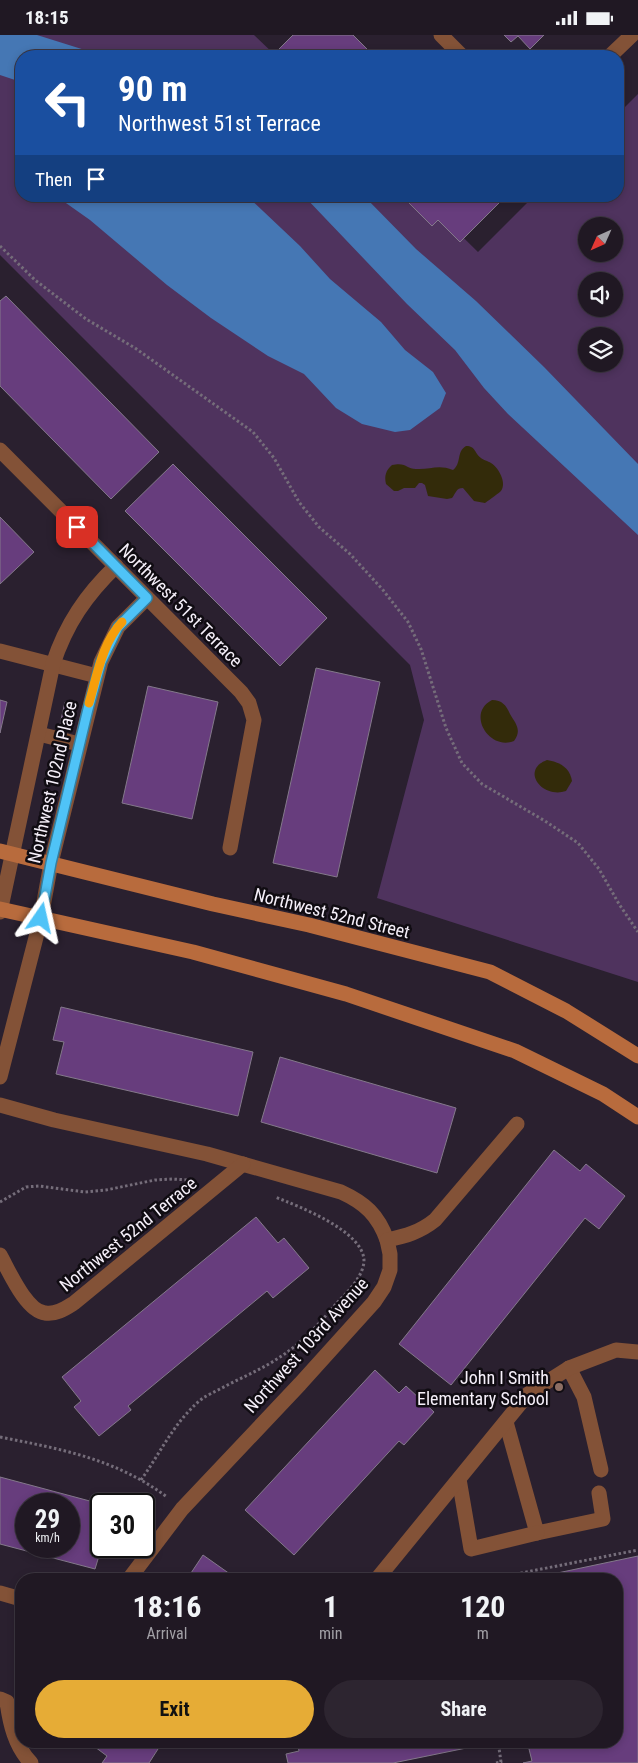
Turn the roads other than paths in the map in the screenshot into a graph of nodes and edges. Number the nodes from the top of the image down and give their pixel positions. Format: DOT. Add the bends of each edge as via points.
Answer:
graph roads {
  1 [pos="441,35"];
  2 [pos="632,35"];
  3 [pos="456,50"];
  4 [pos="616,50"];
  5 [pos="0,450"];
  6 [pos="116,566"];
  7 [pos="147,598"];
  8 [pos="0,651"];
  9 [pos="53,664"];
  10 [pos="97,675"];
  11 [pos="38,734"];
  12 [pos="79,744"];
  13 [pos="230,848"];
  14 [pos="7,853"];
  15 [pos="51,863"];
  16 [pos="0,910"];
  17 [pos="41,918"];
  18 [pos="638,1056"];
  19 [pos="0,1077"];
  20 [pos="0,1105"];
  21 [pos="638,1117"];
  22 [pos="517,1124"];
  23 [pos="243,1164"];
  24 [pos="387,1240"];
  25 [pos="0,1255"];
  26 [pos="638,1352"];
  27 [pos="569,1369"];
  28 [pos="506,1422"];
  29 [pos="601,1470"];
  30 [pos="459,1479"];
  31 [pos="598,1493"];
  32 [pos="537,1533"];
  33 [pos="134,1573"];
  34 [pos="381,1573"];
  35 [pos="0,1593"];
  36 [pos="15,1597"];
  37 [pos="9,1700"];
  38 [pos="15,1738"];
  39 [pos="21,1748"];
  40 [pos="31,1763"];
  1 -- 3 [label="street"];
  2 -- 4 [label="street"];
  5 -- 6 [label="street, Northwest 51st Terrace"];
  6 -- 7 [label="street, Northwest 51st Terrace"];
  6 -- 9 [label="street, Northwest 102nd Place" via="80,606 67,628"];
  7 -- 10 [label="street, Northwest 102nd Place" via="118,627"];
  7 -- 13 [label="street, Northwest 51st Terrace" via="249,703 254,720"];
  8 -- 9 [label="street"];
  9 -- 10 [label="street"];
  9 -- 11 [label="street, Northwest 102nd Place"];
  10 -- 12 [label="street, Northwest 102nd Place"];
  11 -- 12 [label="street"];
  11 -- 14 [label="street, Northwest 102nd Place"];
  12 -- 15 [label="street, Northwest 102nd Place"];
  14 -- 15 [label="street, Northwest 52nd Street"];
  14 -- 16 [label="street, Northwest 102nd Place"];
  15 -- 17 [label="street, Northwest 102nd Place"];
  15 -- 18 [label="street, Northwest 52nd Street" via="490,972 566,1011"];
  16 -- 17 [label="street"];
  17 -- 19 [label="street, Northwest 102nd Place"];
  17 -- 21 [label="street" via="193,952 346,994 515,1051 603,1094"];
  20 -- 23 [label="street, Northwest 52nd Terrace"];
  22 -- 24 [label="street" via="435,1219 410,1235"];
  23 -- 24 [label="street, Northwest 52nd Terrace" via="359,1200 383,1227"];
  23 -- 25 [label="street, Northwest 52nd Terrace" via="60,1312 45,1313 35,1309 23,1296"];
  24 -- 33 [label="street, Northwest 103rd Avenue" via="390,1270 374,1302 182,1509"];
  26 -- 27 [label="street" via="616,1350"];
  27 -- 28 [label="street" via="528,1394"];
  27 -- 29 [label="street" via="584,1397"];
  28 -- 30 [label="street"];
  28 -- 32 [label="street"];
  30 -- 32 [label="street" via="471,1549"];
  30 -- 34 [label="street"];
  31 -- 32 [label="street" via="603,1519"];
  35 -- 36 [label="street"];
  37 -- 38 [label="street" via="10,1725"];
  39 -- 40 [label="street"];
}
